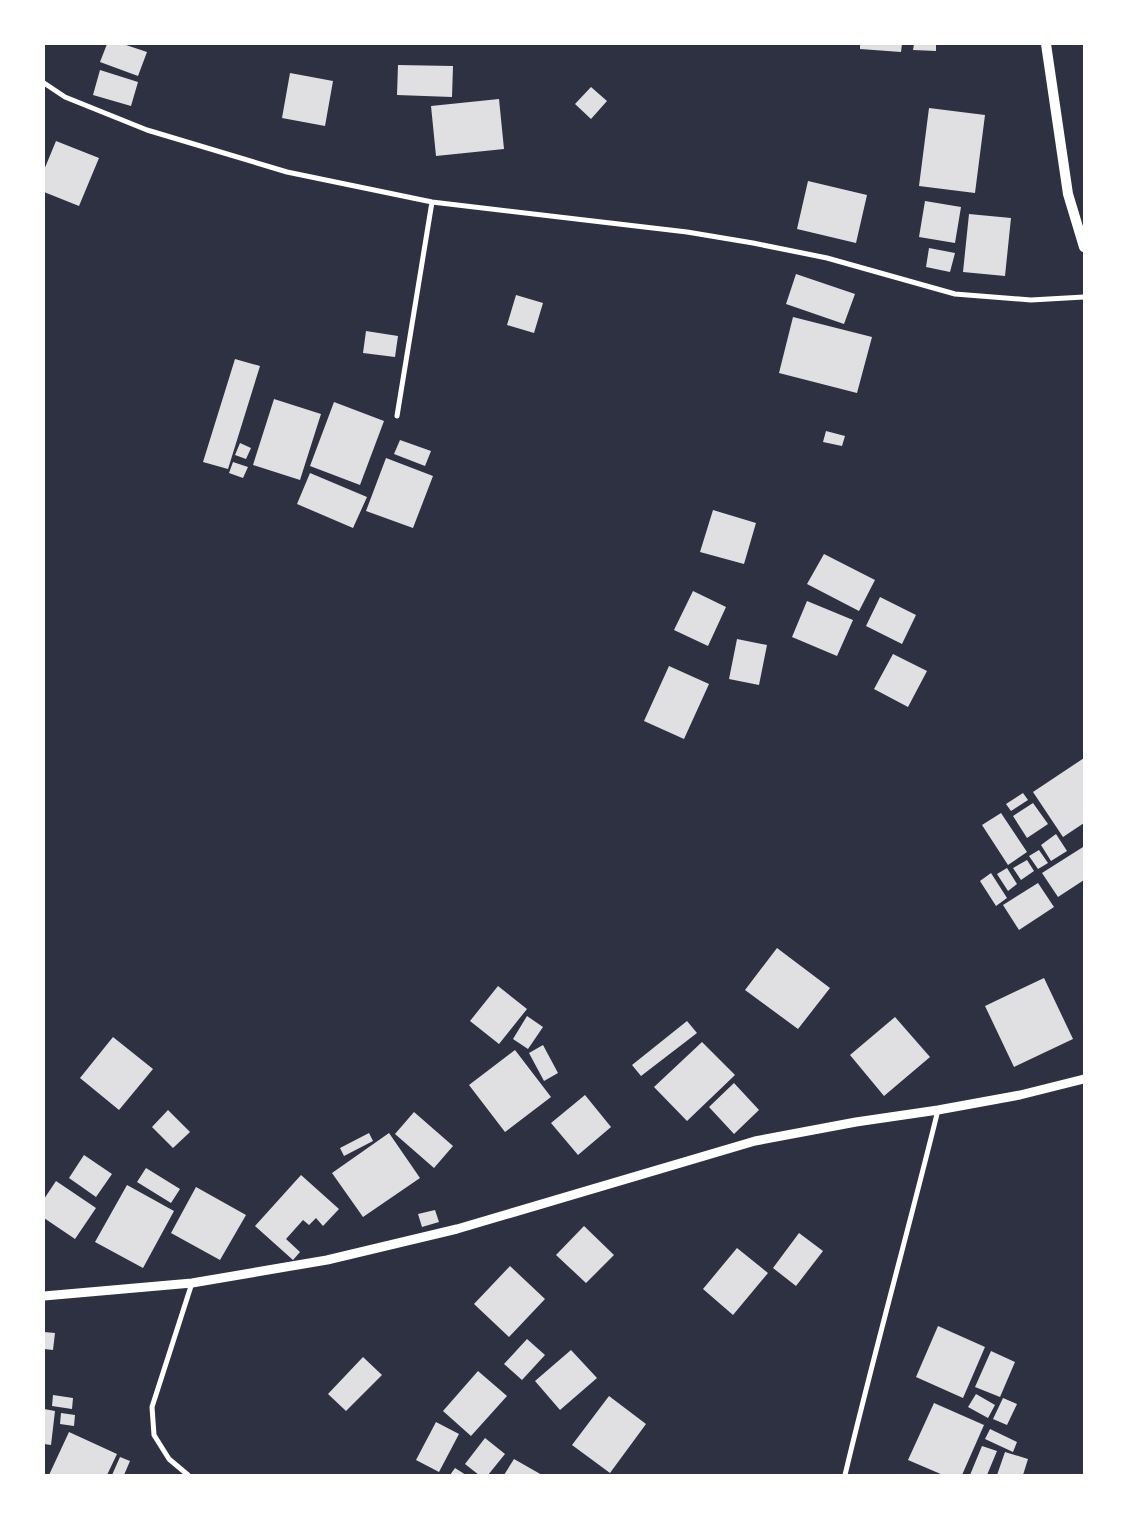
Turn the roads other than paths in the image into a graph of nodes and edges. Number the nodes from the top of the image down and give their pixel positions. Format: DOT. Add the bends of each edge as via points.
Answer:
graph roads {
  1 [pos="1046,44"];
  2 [pos="44,83"];
  3 [pos="432,202"];
  4 [pos="1084,247"];
  5 [pos="1084,296"];
  6 [pos="397,416"];
  7 [pos="1084,1080"];
  8 [pos="938,1110"];
  9 [pos="192,1283"];
  10 [pos="44,1296"];
  11 [pos="188,1475"];
  12 [pos="845,1475"];
  1 -- 4 [label="main road" via="1068,194"];
  2 -- 3 [label="street" via="65,97 166,136 287,172"];
  3 -- 5 [label="street" via="687,232 753,243 828,258 955,294 1032,300"];
  3 -- 6 [label="street"];
  7 -- 8 [label="street"];
  8 -- 9 [label="street" via="754,1142 457,1229 327,1260"];
  8 -- 12 [label="street"];
  9 -- 10 [label="street"];
  9 -- 11 [label="street" via="152,1407 154,1435 169,1459"];
}
